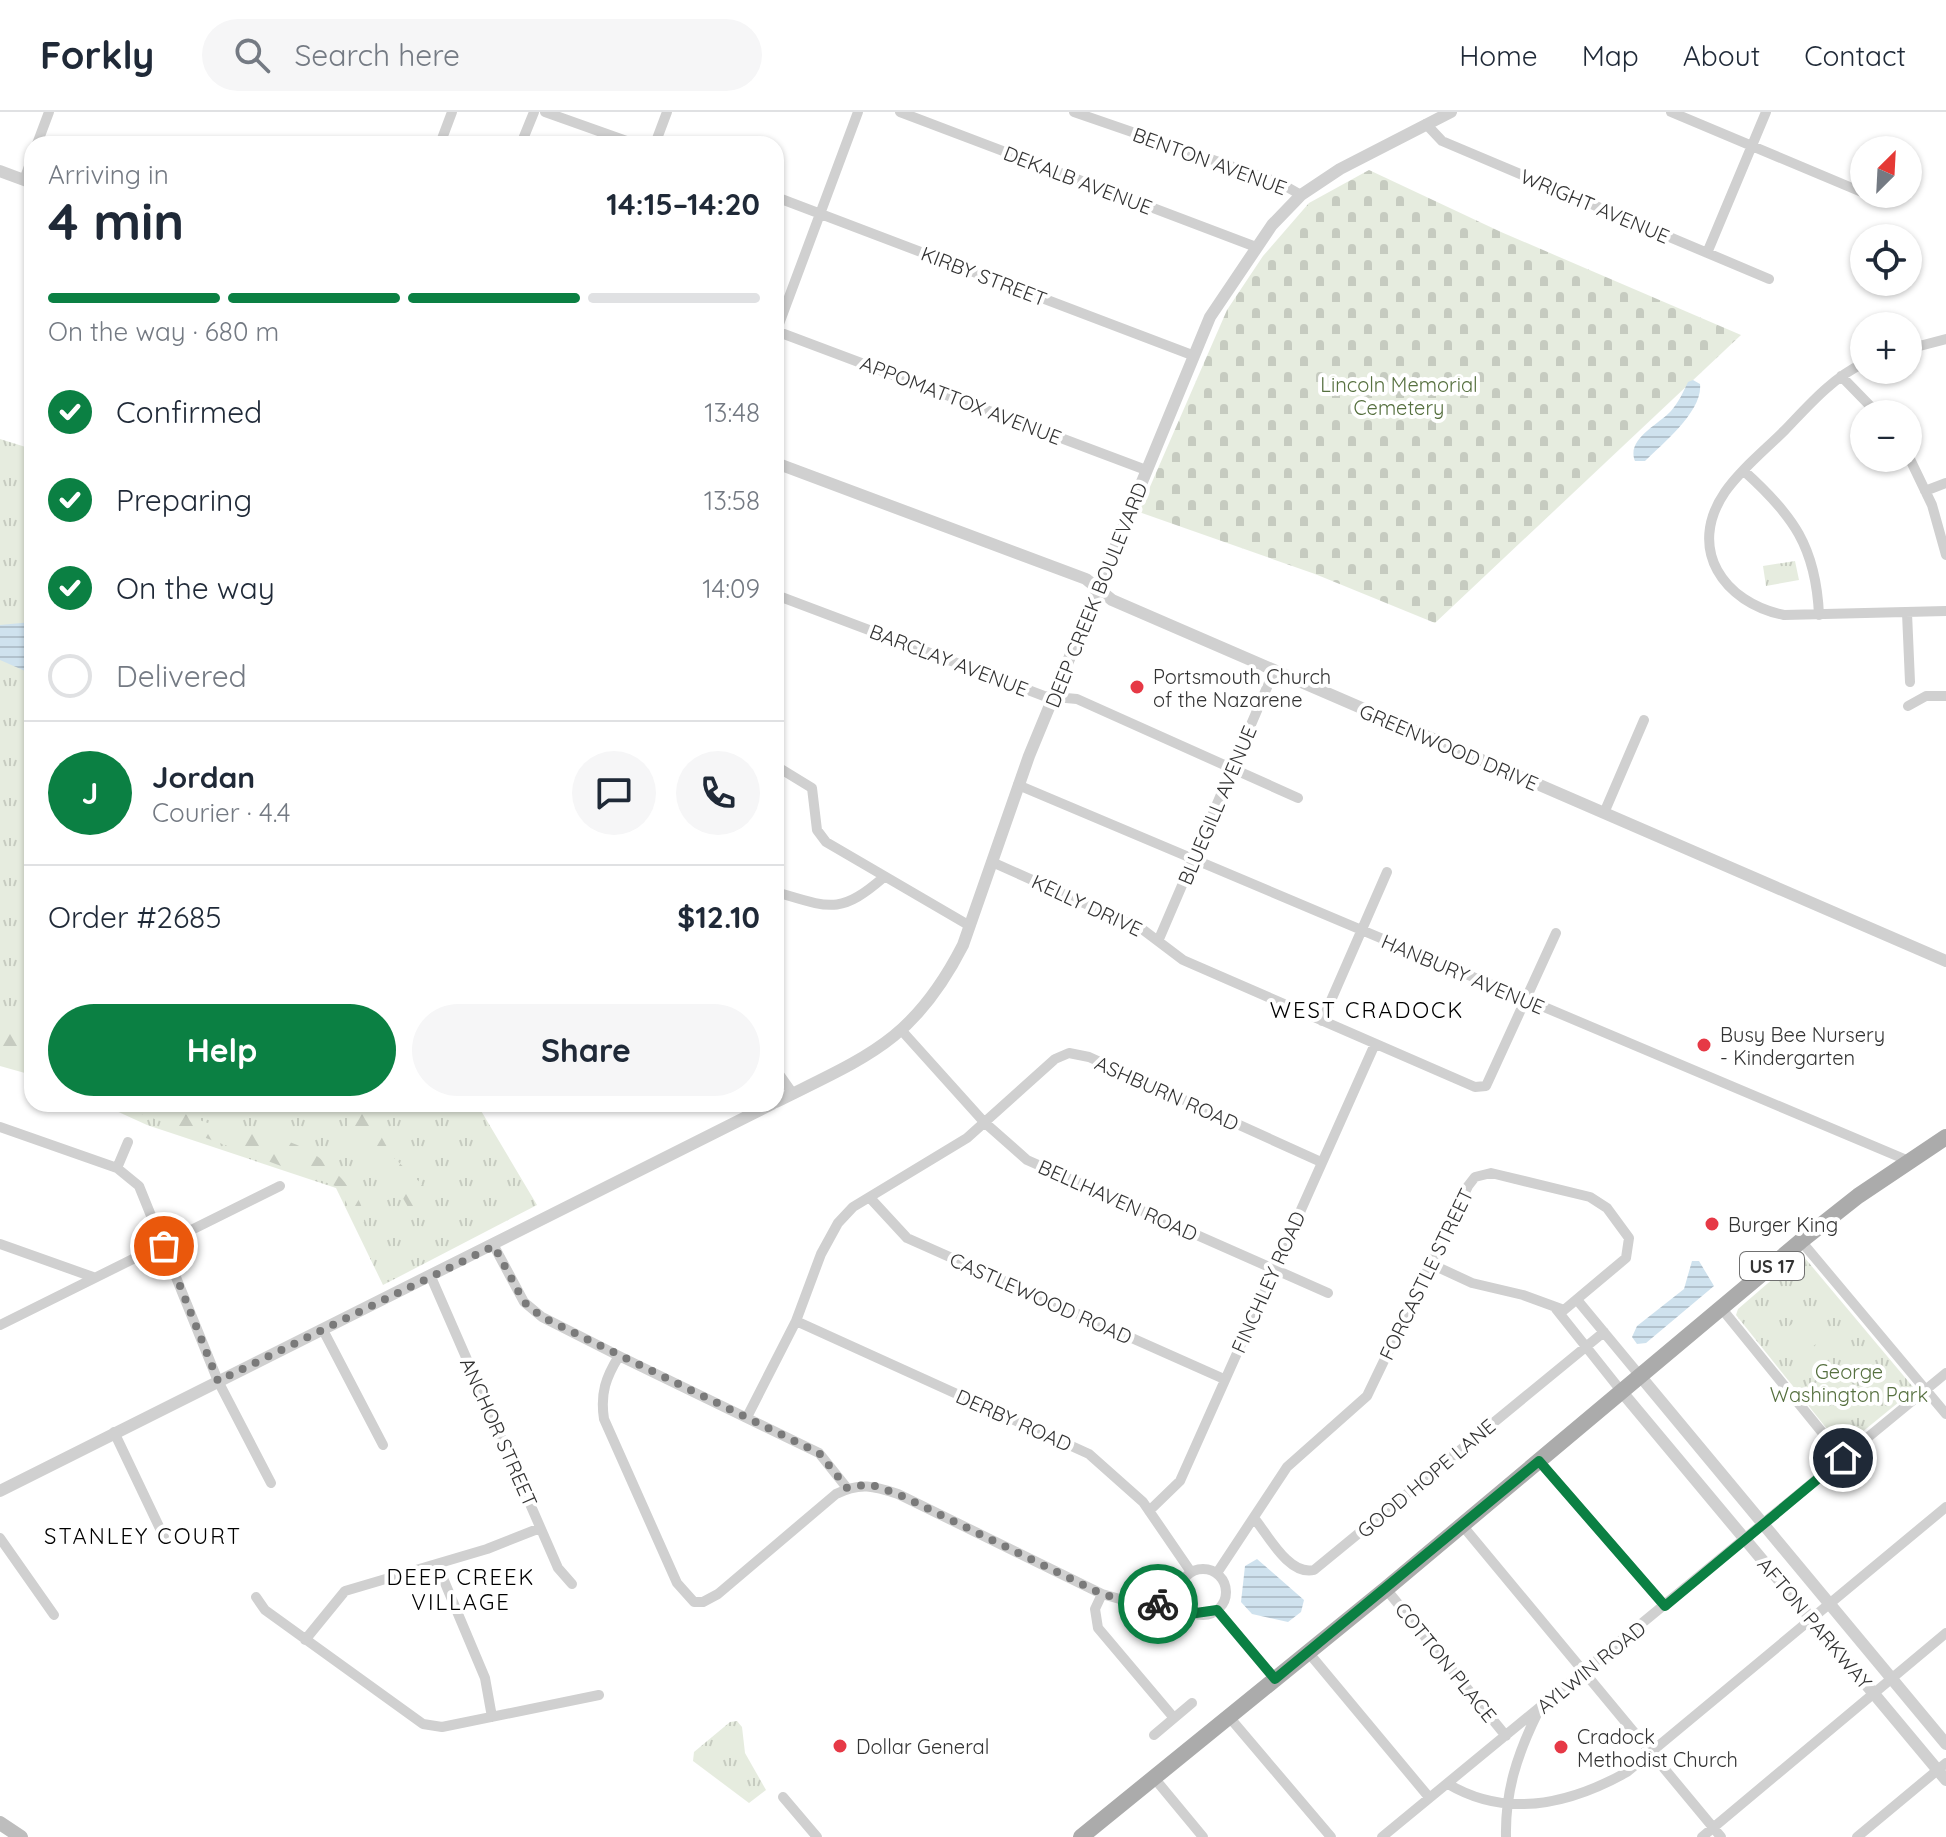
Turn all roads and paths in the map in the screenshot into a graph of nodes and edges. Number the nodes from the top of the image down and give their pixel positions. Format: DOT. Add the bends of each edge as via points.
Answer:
graph roads {
  1 [pos="49,112"];
  2 [pos="452,112"];
  3 [pos="534,112"];
  4 [pos="545,112"];
  5 [pos="667,112"];
  6 [pos="858,112"];
  7 [pos="900,112"];
  8 [pos="1074,112"];
  9 [pos="1451,112"];
  10 [pos="1671,112"];
  11 [pos="1766,112"];
  12 [pos="1426,124"];
  13 [pos="40,136"];
  14 [pos="443,136"];
  15 [pos="524,136"];
  16 [pos="612,136"];
  17 [pos="658,136"];
  18 [pos="1753,146"];
  19 [pos="0,171"];
  20 [pos="24,180"];
  21 [pos="1850,188"];
  22 [pos="1301,195"];
  23 [pos="784,200"];
  24 [pos="821,214"];
  25 [pos="1256,247"];
  26 [pos="1707,253"];
  27 [pos="1769,279"];
  28 [pos="784,310"];
  29 [pos="784,334"];
  30 [pos="1946,339"];
  31 [pos="1922,345"];
  32 [pos="1192,355"];
  33 [pos="1850,371"];
  34 [pos="1841,376"];
  35 [pos="1864,400"];
  36 [pos="784,466"];
  37 [pos="1146,470"];
  38 [pos="1744,471"];
  39 [pos="1916,472"];
  40 [pos="1946,483"];
  41 [pos="1925,491"];
  42 [pos="1946,555"];
  43 [pos="1099,589"];
  44 [pos="784,598"];
  45 [pos="1946,611"];
  46 [pos="1907,613"];
  47 [pos="1819,615"];
  48 [pos="1274,671"];
  49 [pos="1910,682"];
  50 [pos="1055,696"];
  51 [pos="1946,696"];
  52 [pos="1908,706"];
  53 [pos="1644,720"];
  54 [pos="1232,767"];
  55 [pos="784,771"];
  56 [pos="1018,785"];
  57 [pos="1298,798"];
  58 [pos="1604,813"];
  59 [pos="1195,861"];
  60 [pos="992,862"];
  61 [pos="1387,872"];
  62 [pos="884,877"];
  63 [pos="784,894"];
  64 [pos="970,926"];
  65 [pos="1362,932"];
  66 [pos="1556,933"];
  67 [pos="1159,939"];
  68 [pos="1946,961"];
  69 [pos="1523,999"];
  70 [pos="1322,1021"];
  71 [pos="903,1032"];
  72 [pos="1375,1044"];
  73 [pos="784,1081"];
  74 [pos="793,1094"];
  75 [pos="784,1098"];
  76 [pos="756,1112"];
  77 [pos="984,1122"];
  78 [pos="0,1127"];
  79 [pos="1946,1137"];
  80 [pos="128,1142"];
  81 [pos="1909,1161"];
  82 [pos="1321,1162"];
  83 [pos="117,1168"];
  84 [pos="280,1186"];
  85 [pos="871,1199"];
  86 [pos="1801,1241"];
  87 [pos="0,1244"];
  88 [pos="164,1246"];
  89 [pos="494,1246"];
  90 [pos="1431,1264"];
  91 [pos="1273,1270"];
  92 [pos="93,1277"];
  93 [pos="431,1277"];
  94 [pos="1328,1293"];
  95 [pos="1578,1301"];
  96 [pos="1556,1309"];
  97 [pos="1722,1309"];
  98 [pos="796,1321"];
  99 [pos="0,1325"];
  100 [pos="323,1330"];
  101 [pos="1604,1332"];
  102 [pos="1586,1346"];
  103 [pos="619,1356"];
  104 [pos="1946,1373"];
  105 [pos="1641,1377"];
  106 [pos="1224,1379"];
  107 [pos="218,1381"];
  108 [pos="1924,1389"];
  109 [pos="1622,1392"];
  110 [pos="1946,1414"];
  111 [pos="747,1417"];
  112 [pos="114,1432"];
  113 [pos="383,1445"];
  114 [pos="1843,1458"];
  115 [pos="1539,1461"];
  116 [pos="271,1483"];
  117 [pos="847,1488"];
  118 [pos="0,1491"];
  119 [pos="1946,1507"];
  120 [pos="1149,1511"];
  121 [pos="1254,1518"];
  122 [pos="1462,1525"];
  123 [pos="1763,1525"];
  124 [pos="540,1528"];
  125 [pos="164,1537"];
  126 [pos="0,1538"];
  127 [pos="1745,1540"];
  128 [pos="437,1564"];
  129 [pos="1191,1572"];
  130 [pos="1217,1573"];
  131 [pos="572,1584"];
  132 [pos="1386,1589"];
  133 [pos="1102,1594"];
  134 [pos="256,1597"];
  135 [pos="1181,1598"];
  136 [pos="1828,1603"];
  137 [pos="1665,1606"];
  138 [pos="1217,1610"];
  139 [pos="54,1615"];
  140 [pos="1811,1618"];
  141 [pos="1946,1633"];
  142 [pos="305,1640"];
  143 [pos="1308,1652"];
  144 [pos="1582,1673"];
  145 [pos="1275,1679"];
  146 [pos="1892,1679"];
  147 [pos="1873,1693"];
  148 [pos="599,1695"];
  149 [pos="1192,1703"];
  150 [pos="1539,1709"];
  151 [pos="492,1717"];
  152 [pos="1174,1718"];
  153 [pos="1230,1718"];
  154 [pos="1154,1735"];
  155 [pos="1506,1736"];
  156 [pos="1946,1744"];
  157 [pos="1650,1753"];
  158 [pos="1943,1771"];
  159 [pos="1155,1779"];
  160 [pos="1448,1784"];
  161 [pos="1428,1796"];
  162 [pos="783,1797"];
  163 [pos="1505,1805"];
  164 [pos="0,1823"];
  165 [pos="1713,1827"];
  166 [pos="21,1837"];
  167 [pos="817,1837"];
  168 [pos="1081,1837"];
  169 [pos="1203,1837"];
  170 [pos="1331,1837"];
  171 [pos="1382,1837"];
  172 [pos="1506,1837"];
  173 [pos="1702,1837"];
  174 [pos="1721,1837"];
  175 [pos="1857,1837"];
  1 -- 13 [label="street"];
  2 -- 14 [label="street"];
  3 -- 15 [label="street"];
  4 -- 16 [label="street"];
  5 -- 17 [label="street"];
  6 -- 24 [label="street"];
  7 -- 25 [label="street, DEKALB AVENUE"];
  8 -- 22 [label="street, BENTON AVENUE" via="1280,183"];
  9 -- 12 [label="street, DEEP CREEK BOULEVARD"];
  10 -- 18 [label="street"];
  11 -- 18 [label="street"];
  12 -- 22 [label="street, DEEP CREEK BOULEVARD"];
  12 -- 26 [label="street, WRIGHT AVENUE" via="1442,141"];
  18 -- 21 [label="street"];
  18 -- 26 [label="street"];
  19 -- 20 [label="street"];
  22 -- 25 [label="street, DEEP CREEK BOULEVARD"];
  23 -- 24 [label="street, KIRBY STREET"];
  24 -- 28 [label="street"];
  24 -- 32 [label="street, KIRBY STREET"];
  25 -- 32 [label="street, DEEP CREEK BOULEVARD"];
  26 -- 27 [label="street, WRIGHT AVENUE"];
  29 -- 37 [label="street, APPOMATTOX AVENUE"];
  30 -- 31 [label="street"];
  32 -- 37 [label="street, DEEP CREEK BOULEVARD"];
  33 -- 34 [label="street"];
  34 -- 35 [label="street"];
  34 -- 38 [label="street"];
  36 -- 43 [label="street, GREENWOOD DRIVE" via="1086,579"];
  37 -- 43 [label="street, DEEP CREEK BOULEVARD"];
  38 -- 47 [label="street" via="1772,496 1802,537 1817,583"];
  38 -- 47 [label="street" via="1716,509 1710,528 1714,565 1748,604 1784,615"];
  39 -- 41 [label="street"];
  40 -- 41 [label="street"];
  41 -- 42 [label="street"];
  43 -- 48 [label="street, GREENWOOD DRIVE" via="1112,600"];
  43 -- 50 [label="street, DEEP CREEK BOULEVARD"];
  44 -- 50 [label="street, BARCLAY AVENUE"];
  45 -- 46 [label="street"];
  46 -- 47 [label="street"];
  46 -- 49 [label="street"];
  48 -- 54 [label="street, BLUEGILL AVENUE"];
  48 -- 58 [label="street, GREENWOOD DRIVE"];
  50 -- 54 [label="street, BARCLAY AVENUE" via="1077,699"];
  50 -- 56 [label="street, DEEP CREEK BOULEVARD"];
  51 -- 52 [label="street" via="1926,696"];
  53 -- 58 [label="street"];
  54 -- 57 [label="street, BARCLAY AVENUE"];
  54 -- 59 [label="street, BLUEGILL AVENUE"];
  55 -- 62 [label="street" via="812,788 817,830 826,842"];
  56 -- 59 [label="street, HANBURY AVENUE"];
  56 -- 60 [label="street, DEEP CREEK BOULEVARD"];
  58 -- 68 [label="street, GREENWOOD DRIVE"];
  59 -- 65 [label="street, HANBURY AVENUE"];
  59 -- 67 [label="street, BLUEGILL AVENUE"];
  60 -- 64 [label="street, DEEP CREEK BOULEVARD"];
  60 -- 67 [label="street, KELLY DRIVE"];
  61 -- 65 [label="street"];
  62 -- 63 [label="street" via="857,900 840,906"];
  62 -- 64 [label="street"];
  64 -- 71 [label="street, DEEP CREEK BOULEVARD" via="950,970"];
  65 -- 69 [label="street, HANBURY AVENUE"];
  65 -- 70 [label="street"];
  66 -- 69 [label="street"];
  67 -- 70 [label="street, KELLY DRIVE" via="1183,960"];
  69 -- 72 [label="street, KELLY DRIVE" via="1486,1086 1475,1087"];
  69 -- 81 [label="street, HANBURY AVENUE"];
  70 -- 72 [label="street, KELLY DRIVE"];
  71 -- 74 [label="street, DEEP CREEK BOULEVARD"];
  71 -- 77 [label="street, BELLHAVEN ROAD"];
  72 -- 82 [label="street, FINCHLEY ROAD"];
  73 -- 74 [label="street"];
  74 -- 75 [label="street, DEEP CREEK BOULEVARD"];
  76 -- 89 [label="street, DEEP CREEK BOULEVARD"];
  77 -- 82 [label="street, ASHBURN ROAD" via="1055,1059 1069,1053 1089,1057"];
  77 -- 85 [label="street"];
  77 -- 91 [label="street, BELLHAVEN ROAD" via="1027,1160"];
  78 -- 83 [label="street"];
  79 -- 81 [label="main road, US 17"];
  80 -- 83 [label="street"];
  81 -- 86 [label="main road, US 17"];
  82 -- 91 [label="street, FINCHLEY ROAD"];
  83 -- 88 [label="street" via="139,1186"];
  84 -- 88 [label="street"];
  85 -- 98 [label="street" via="853,1207 838,1223"];
  85 -- 106 [label="street, CASTLEWOOD ROAD" via="907,1238"];
  86 -- 97 [label="main road, US 17"];
  86 -- 108 [label="street"];
  87 -- 92 [label="street"];
  88 -- 92 [label="street"];
  88 -- 107 [label="street"];
  89 -- 93 [label="street, DEEP CREEK BOULEVARD"];
  89 -- 103 [label="street" via="524,1302 542,1317"];
  90 -- 95 [label="street, FORCASTLE STREET" via="1475,1177 1491,1173 1581,1194 1607,1208 1630,1246 1621,1263"];
  90 -- 96 [label="street"];
  90 -- 121 [label="street, FORCASTLE STREET" via="1367,1396 1287,1467"];
  91 -- 94 [label="street, BELLHAVEN ROAD"];
  91 -- 106 [label="street, FINCHLEY ROAD"];
  92 -- 99 [label="street"];
  93 -- 100 [label="street, DEEP CREEK BOULEVARD"];
  93 -- 124 [label="street, ANCHOR STREET"];
  95 -- 96 [label="street"];
  95 -- 101 [label="street"];
  96 -- 102 [label="street"];
  97 -- 105 [label="main road, US 17"];
  97 -- 114 [label="street"];
  98 -- 111 [label="street"];
  98 -- 120 [label="street, DERBY ROAD" via="1089,1454 1114,1472"];
  100 -- 107 [label="street, DEEP CREEK BOULEVARD"];
  100 -- 113 [label="street"];
  101 -- 102 [label="street, GOOD HOPE LANE"];
  101 -- 105 [label="street"];
  102 -- 109 [label="street"];
  102 -- 121 [label="street, GOOD HOPE LANE" via="1314,1570 1294,1566"];
  103 -- 111 [label="street"];
  103 -- 117 [label="street" via="606,1377 604,1419 677,1583 694,1602 718,1594"];
  104 -- 108 [label="street, AYLWIN ROAD"];
  105 -- 109 [label="main road, US 17"];
  105 -- 123 [label="street, AFTON PARKWAY"];
  106 -- 120 [label="street, FINCHLEY ROAD" via="1180,1481"];
  107 -- 112 [label="street, DEEP CREEK BOULEVARD"];
  107 -- 116 [label="street"];
  108 -- 110 [label="street"];
  108 -- 114 [label="street, AYLWIN ROAD"];
  109 -- 115 [label="main road, US 17"];
  109 -- 127 [label="street, AFTON PARKWAY"];
  111 -- 117 [label="street" via="819,1453"];
  112 -- 118 [label="street, DEEP CREEK BOULEVARD"];
  112 -- 125 [label="street"];
  114 -- 123 [label="street, AYLWIN ROAD"];
  115 -- 122 [label="main road, US 17"];
  115 -- 137 [label="street"];
  117 -- 133 [label="street" via="869,1484 898,1494"];
  119 -- 136 [label="street"];
  120 -- 129 [label="street, DERBY ROAD"];
  121 -- 130 [label="street, FORCASTLE STREET"];
  122 -- 132 [label="main road, US 17"];
  122 -- 144 [label="street"];
  123 -- 127 [label="street, AYLWIN ROAD"];
  123 -- 136 [label="street, AFTON PARKWAY"];
  124 -- 128 [label="street"];
  124 -- 131 [label="street, ANCHOR STREET" via="558,1568"];
  126 -- 139 [label="street"];
  127 -- 137 [label="street, AYLWIN ROAD"];
  127 -- 140 [label="street, AFTON PARKWAY"];
  128 -- 142 [label="street" via="345,1591"];
  128 -- 151 [label="street" via="485,1678"];
  129 -- 130 [label="street"];
  129 -- 135 [label="street" via="1182,1583"];
  130 -- 138 [label="street" via="1226,1592"];
  132 -- 143 [label="main road, US 17"];
  132 -- 155 [label="street, COTTON PLACE"];
  133 -- 135 [label="street" via="1141,1605"];
  133 -- 152 [label="street" via="1095,1609 1098,1628"];
  134 -- 142 [label="street"];
  135 -- 138 [label="street" via="1196,1613"];
  136 -- 140 [label="street"];
  136 -- 146 [label="street, AFTON PARKWAY"];
  137 -- 144 [label="street, AYLWIN ROAD"];
  138 -- 145 [label="street"];
  140 -- 147 [label="street, AFTON PARKWAY"];
  140 -- 157 [label="street"];
  141 -- 146 [label="street"];
  142 -- 151 [label="street" via="423,1724 442,1727"];
  143 -- 145 [label="main road, US 17"];
  143 -- 161 [label="street"];
  144 -- 150 [label="street, AYLWIN ROAD"];
  144 -- 157 [label="street"];
  145 -- 153 [label="main road, US 17"];
  146 -- 147 [label="street"];
  146 -- 156 [label="street, AFTON PARKWAY"];
  147 -- 158 [label="street, AFTON PARKWAY"];
  147 -- 165 [label="street"];
  148 -- 151 [label="street"];
  149 -- 152 [label="street"];
  150 -- 155 [label="street, AYLWIN ROAD"];
  150 -- 163 [label="street"];
  152 -- 154 [label="street"];
  153 -- 159 [label="main road, US 17"];
  153 -- 170 [label="street"];
  155 -- 160 [label="street, AYLWIN ROAD"];
  157 -- 163 [label="street" via="1604,1785 1570,1798"];
  157 -- 165 [label="street"];
  158 -- 175 [label="street"];
  159 -- 168 [label="main road, US 17"];
  159 -- 169 [label="street"];
  160 -- 161 [label="street, AYLWIN ROAD"];
  160 -- 163 [label="street"];
  161 -- 171 [label="street, AYLWIN ROAD"];
  162 -- 167 [label="street"];
  163 -- 172 [label="street"];
  164 -- 166 [label="main road"];
  165 -- 173 [label="street"];
  165 -- 174 [label="street"];
}
